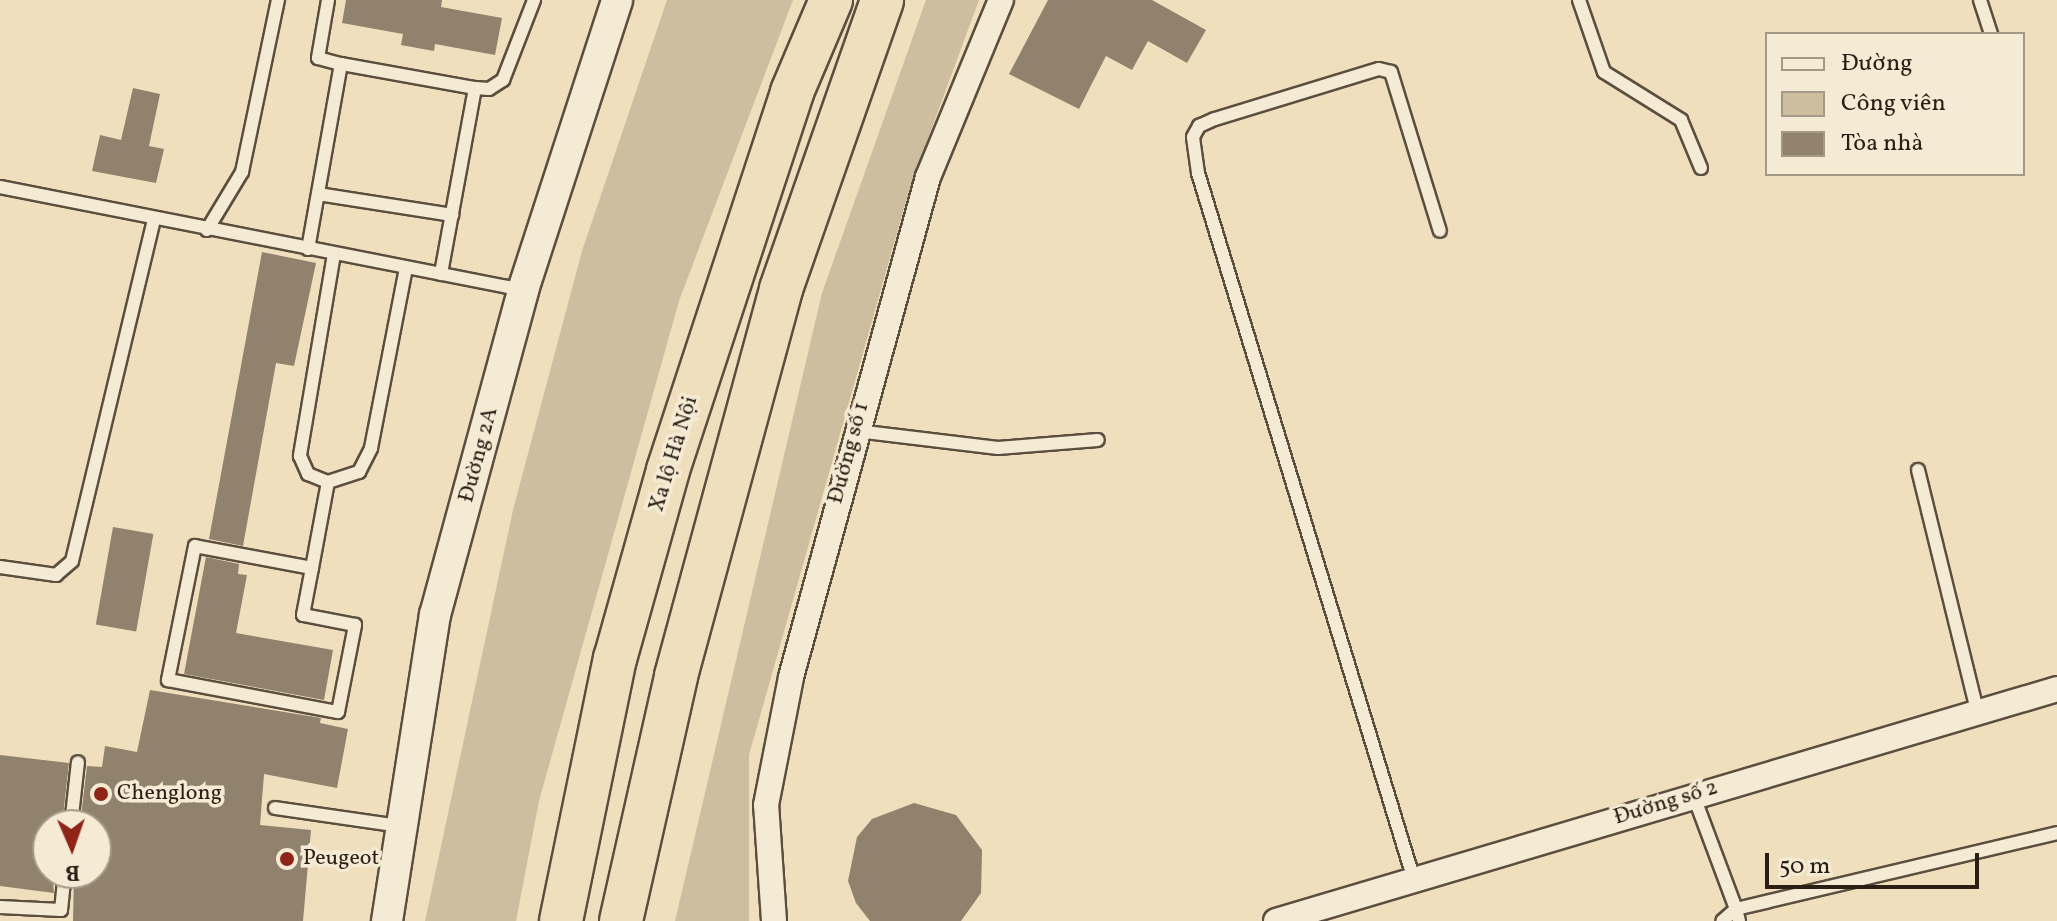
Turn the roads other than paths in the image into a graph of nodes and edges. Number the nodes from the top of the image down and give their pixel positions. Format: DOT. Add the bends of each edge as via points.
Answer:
graph roads {
  1 [pos="278,0"];
  2 [pos="328,0"];
  3 [pos="534,0"];
  4 [pos="617,0"];
  5 [pos="831,0"];
  6 [pos="882,0"];
  7 [pos="1001,0"];
  8 [pos="1579,0"];
  9 [pos="1980,0"];
  10 [pos="1990,32"];
  11 [pos="341,64"];
  12 [pos="475,88"];
  13 [pos="1701,168"];
  14 [pos="0,187"];
  15 [pos="318,194"];
  16 [pos="452,215"];
  17 [pos="154,220"];
  18 [pos="207,230"];
  19 [pos="1440,231"];
  20 [pos="308,249"];
  21 [pos="334,254"];
  22 [pos="406,268"];
  23 [pos="441,274"];
  24 [pos="523,290"];
  25 [pos="854,431"];
  26 [pos="1098,440"];
  27 [pos="1918,470"];
  28 [pos="328,482"];
  29 [pos="0,567"];
  30 [pos="312,568"];
  31 [pos="2057,689"];
  32 [pos="1977,710"];
  33 [pos="78,762"];
  34 [pos="1693,794"];
  35 [pos="275,808"];
  36 [pos="73,809"];
  37 [pos="400,826"];
  38 [pos="2057,833"];
  39 [pos="1414,880"];
  40 [pos="63,889"];
  41 [pos="0,907"];
  42 [pos="629,911"];
  43 [pos="1738,915"];
  44 [pos="387,921"];
  45 [pos="561,921"];
  46 [pos="774,921"];
  47 [pos="1276,921"];
  48 [pos="1722,921"];
  1 -- 18 [label="lane" via="242,172"];
  2 -- 11 [label="lane" via="318,58"];
  3 -- 12 [label="lane" via="503,80 489,89"];
  4 -- 24 [label="street, Đường 2A"];
  5 -- 45 [label="highway, Xa lộ Hà Nội" via="792,92 668,470 615,659"];
  6 -- 42 [label="highway" via="781,289 676,676"];
  7 -- 25 [label="street, Đường số 1" via="928,177"];
  8 -- 13 [label="lane" via="1604,72 1681,120"];
  9 -- 10 [label="lane"];
  11 -- 12 [label="lane"];
  11 -- 15 [label="lane"];
  12 -- 16 [label="lane"];
  14 -- 17 [label="lane"];
  15 -- 16 [label="lane"];
  15 -- 20 [label="lane"];
  16 -- 23 [label="lane"];
  17 -- 18 [label="lane"];
  17 -- 29 [label="lane" via="72,561 56,575"];
  18 -- 20 [label="lane"];
  19 -- 39 [label="lane" via="1391,72 1379,69 1215,119 1199,126 1193,137 1198,173"];
  20 -- 21 [label="lane"];
  21 -- 22 [label="lane"];
  21 -- 28 [label="lane" via="300,456 308,474"];
  22 -- 23 [label="lane"];
  22 -- 28 [label="lane" via="371,448 359,472"];
  23 -- 24 [label="lane"];
  24 -- 37 [label="street, Đường 2A" via="430,636"];
  25 -- 26 [label="lane" via="998,448"];
  25 -- 46 [label="street, Đường số 1" via="766,805"];
  27 -- 32 [label="lane"];
  28 -- 30 [label="lane"];
  30 -- 30 [label="lane" via="303,615 355,625 338,712 168,680 195,546"];
  31 -- 32 [label="street, Đường số 2"];
  32 -- 34 [label="street, Đường số 2"];
  33 -- 36 [label="lane"];
  34 -- 39 [label="street, Đường số 2"];
  34 -- 43 [label="lane"];
  35 -- 37 [label="lane"];
  37 -- 44 [label="street, Đường 2A"];
  38 -- 43 [label="lane"];
  39 -- 47 [label="street, Đường số 2"];
  40 -- 41 [label="lane" via="61,910"];
  43 -- 48 [label="lane"];
}
